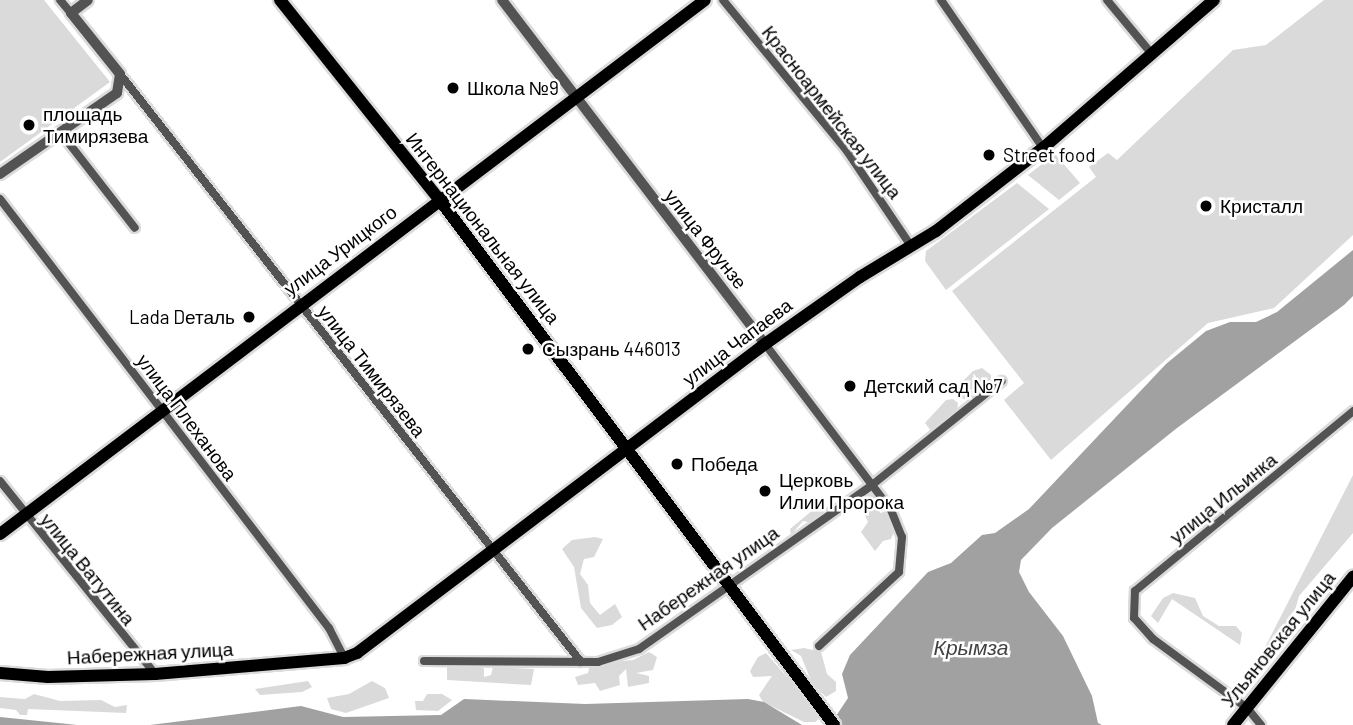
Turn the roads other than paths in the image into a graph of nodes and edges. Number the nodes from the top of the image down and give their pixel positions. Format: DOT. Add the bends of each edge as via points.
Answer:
graph roads {
  1 [pos="60,0"];
  2 [pos="88,0"];
  3 [pos="280,0"];
  4 [pos="502,0"];
  5 [pos="705,0"];
  6 [pos="723,0"];
  7 [pos="941,0"];
  8 [pos="1107,0"];
  9 [pos="1214,0"];
  10 [pos="71,13"];
  11 [pos="1151,54"];
  12 [pos="120,74"];
  13 [pos="574,96"];
  14 [pos="61,133"];
  15 [pos="1043,148"];
  16 [pos="0,174"];
  17 [pos="0,199"];
  18 [pos="439,199"];
  19 [pos="135,228"];
  20 [pos="911,247"];
  21 [pos="298,305"];
  22 [pos="765,344"];
  23 [pos="1002,381"];
  24 [pos="161,410"];
  25 [pos="1353,411"];
  26 [pos="628,449"];
  27 [pos="0,481"];
  28 [pos="872,485"];
  29 [pos="25,516"];
  30 [pos="0,534"];
  31 [pos="493,552"];
  32 [pos="1353,577"];
  33 [pos="730,587"];
  34 [pos="819,646"];
  35 [pos="344,658"];
  36 [pos="425,661"];
  37 [pos="581,662"];
  38 [pos="0,673"];
  39 [pos="155,674"];
  40 [pos="1247,708"];
  41 [pos="831,721"];
  42 [pos="1233,725"];
  43 [pos="1261,725"];
  1 -- 10 [label="street, улица Тимирязева"];
  2 -- 10 [label="street"];
  3 -- 18 [label="main road, Интернациональная улица"];
  4 -- 13 [label="street, улица Фрунзе"];
  5 -- 13 [label="main road, улица Урицкого"];
  6 -- 20 [label="street, Красноармейская улица" via="847,151"];
  7 -- 15 [label="street"];
  8 -- 11 [label="street"];
  9 -- 11 [label="main road, улица Чапаева"];
  10 -- 12 [label="street, улица Тимирязева"];
  11 -- 15 [label="main road, улица Чапаева"];
  12 -- 14 [label="street" via="114,97"];
  12 -- 21 [label="street, улица Тимирязева"];
  13 -- 18 [label="main road, улица Урицкого"];
  13 -- 22 [label="street, улица Фрунзе"];
  14 -- 16 [label="street"];
  14 -- 19 [label="street"];
  15 -- 20 [label="main road, улица Чапаева"];
  17 -- 24 [label="street, улица Плеханова"];
  18 -- 21 [label="main road, улица Урицкого"];
  18 -- 26 [label="main road, Интернациональная улица"];
  20 -- 22 [label="main road, улица Чапаева" via="860,276"];
  21 -- 24 [label="main road, улица Урицкого"];
  21 -- 31 [label="street, улица Тимирязева"];
  22 -- 26 [label="main road, улица Чапаева"];
  22 -- 28 [label="street, улица Фрунзе"];
  23 -- 28 [label="street, Набережная улица"];
  24 -- 29 [label="main road, улица Урицкого"];
  24 -- 35 [label="street, улица Плеханова" via="329,628"];
  25 -- 40 [label="street, улица Ильинка" via="1135,591 1134,618 1163,649"];
  26 -- 31 [label="main road, улица Чапаева"];
  26 -- 33 [label="main road, Интернациональная улица"];
  27 -- 29 [label="street, улица Ватутина"];
  28 -- 33 [label="street, Набережная улица"];
  28 -- 34 [label="street, улица Фрунзе" via="891,510 902,537 899,572"];
  29 -- 30 [label="main road, улица Урицкого"];
  29 -- 39 [label="street, улица Ватутина"];
  31 -- 35 [label="main road, улица Чапаева" via="381,638"];
  31 -- 37 [label="street, улица Тимирязева"];
  32 -- 40 [label="main road, Ульяновская улица"];
  33 -- 37 [label="street, Набережная улица" via="639,649"];
  33 -- 41 [label="main road, Интернациональная улица"];
  35 -- 39 [label="main road, Набережная улица"];
  36 -- 37 [label="street, Набережная улица"];
  38 -- 39 [label="main road, Набережная улица"];
  40 -- 42 [label="main road, Ульяновская улица"];
  40 -- 43 [label="street"];
}
